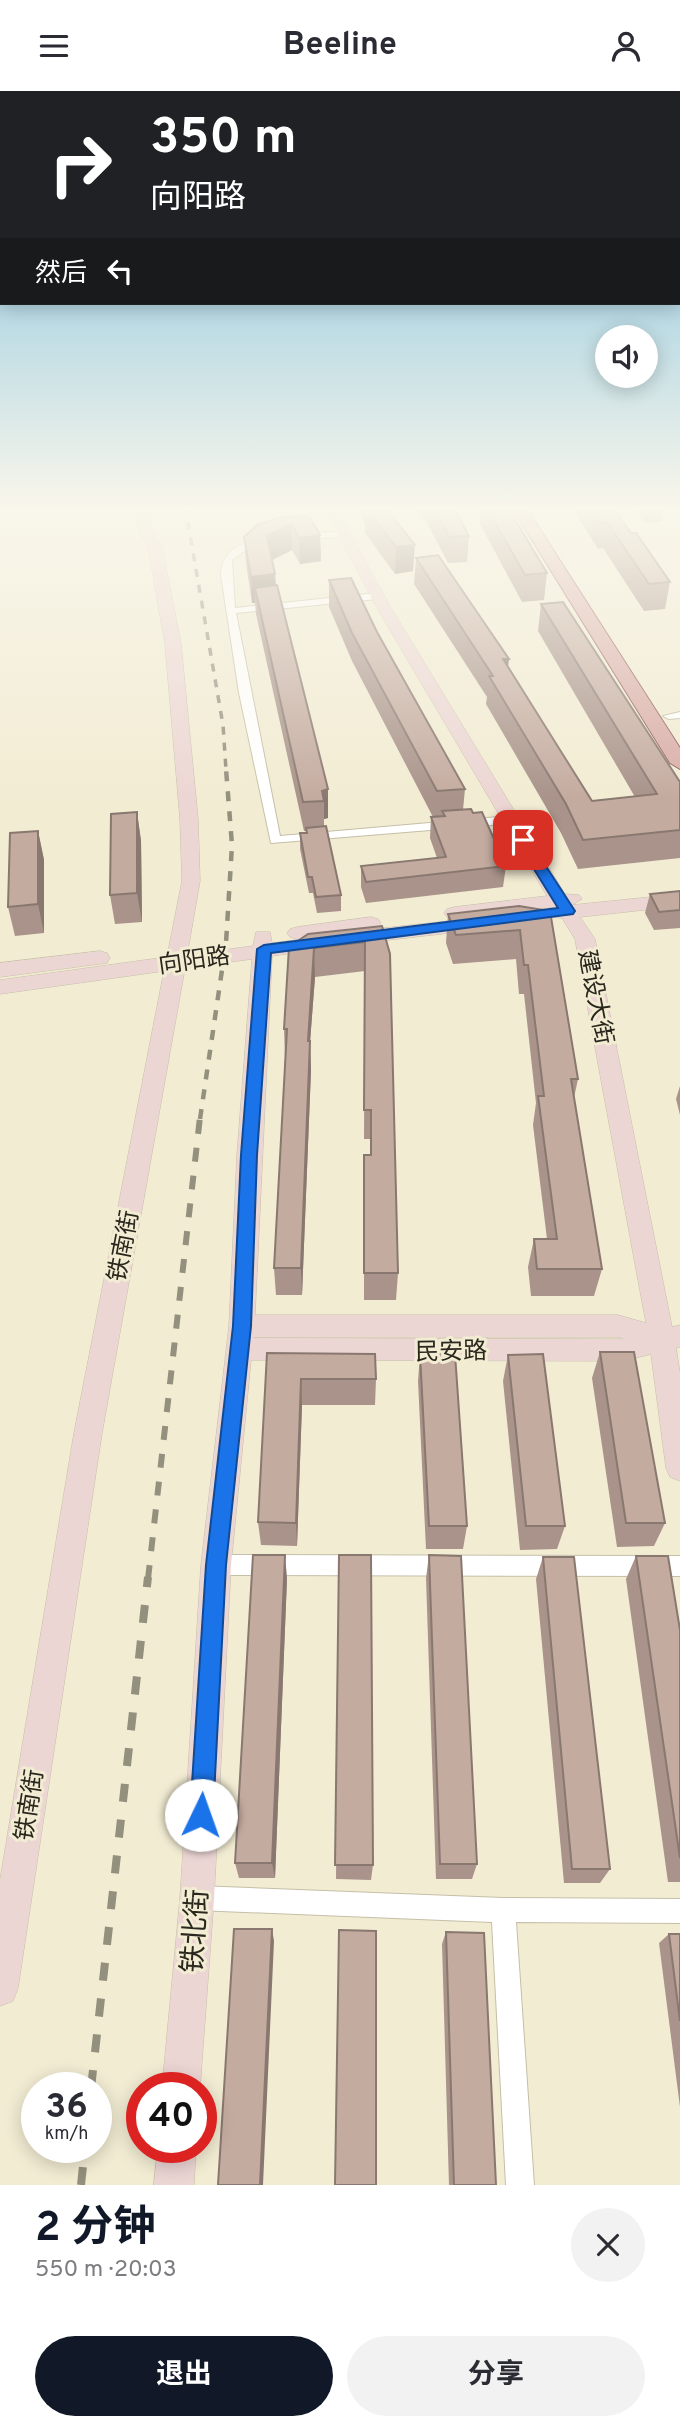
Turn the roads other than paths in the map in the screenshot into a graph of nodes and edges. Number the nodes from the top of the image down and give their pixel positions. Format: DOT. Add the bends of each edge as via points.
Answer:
graph roads {
  1 [pos="166,604"];
  2 [pos="229,604"];
  3 [pos="301,604"];
  4 [pos="382,604"];
  5 [pos="580,604"];
  6 [pos="599,604"];
  7 [pos="230,611"];
  8 [pos="674,715"];
  9 [pos="680,733"];
  10 [pos="680,762"];
  11 [pos="511,820"];
  12 [pos="680,889"];
  13 [pos="680,900"];
  14 [pos="564,905"];
  15 [pos="264,943"];
  16 [pos="177,956"];
  17 [pos="0,970"];
  18 [pos="0,988"];
  19 [pos="240,1337"];
  20 [pos="671,1338"];
  21 [pos="680,1468"];
  22 [pos="216,1565"];
  23 [pos="680,1566"];
  24 [pos="197,1898"];
  25 [pos="503,1910"];
  26 [pos="680,1911"];
  27 [pos="1,1968"];
  28 [pos="182,2072"];
  29 [pos="176,2163"];
  30 [pos="174,2185"];
  31 [pos="520,2185"];
  1 -- 16 [label="street, 铁南街" via="190,819 191,881"];
  2 -- 7 [label="street"];
  3 -- 7 [label="street"];
  4 -- 11 [label="street, 建设大街"];
  5 -- 10 [label="main road"];
  6 -- 8 [label="main road"];
  7 -- 11 [label="street" via="275,840"];
  8 -- 9 [label="main road"];
  11 -- 14 [label="street, 建设大街"];
  12 -- 14 [label="main road, 向阳路"];
  13 -- 14 [label="street, 向阳路"];
  14 -- 15 [label="street, 向阳路"];
  14 -- 20 [label="street, 建设大街" via="585,939"];
  15 -- 16 [label="street, 向阳路"];
  15 -- 19 [label="street, 铁北街"];
  16 -- 17 [label="main road, 向阳路"];
  16 -- 18 [label="street, 向阳路"];
  16 -- 27 [label="street, 铁南街" via="88,1433"];
  19 -- 20 [label="street, 民安路" via="624,1350"];
  19 -- 22 [label="street, 铁北街"];
  20 -- 21 [label="street, 建设大街"];
  22 -- 23 [label="street"];
  22 -- 24 [label="street, 铁北街"];
  24 -- 25 [label="street"];
  24 -- 28 [label="street, 铁北街"];
  25 -- 26 [label="street"];
  25 -- 31 [label="street"];
  29 -- 30 [label="street"];
}
